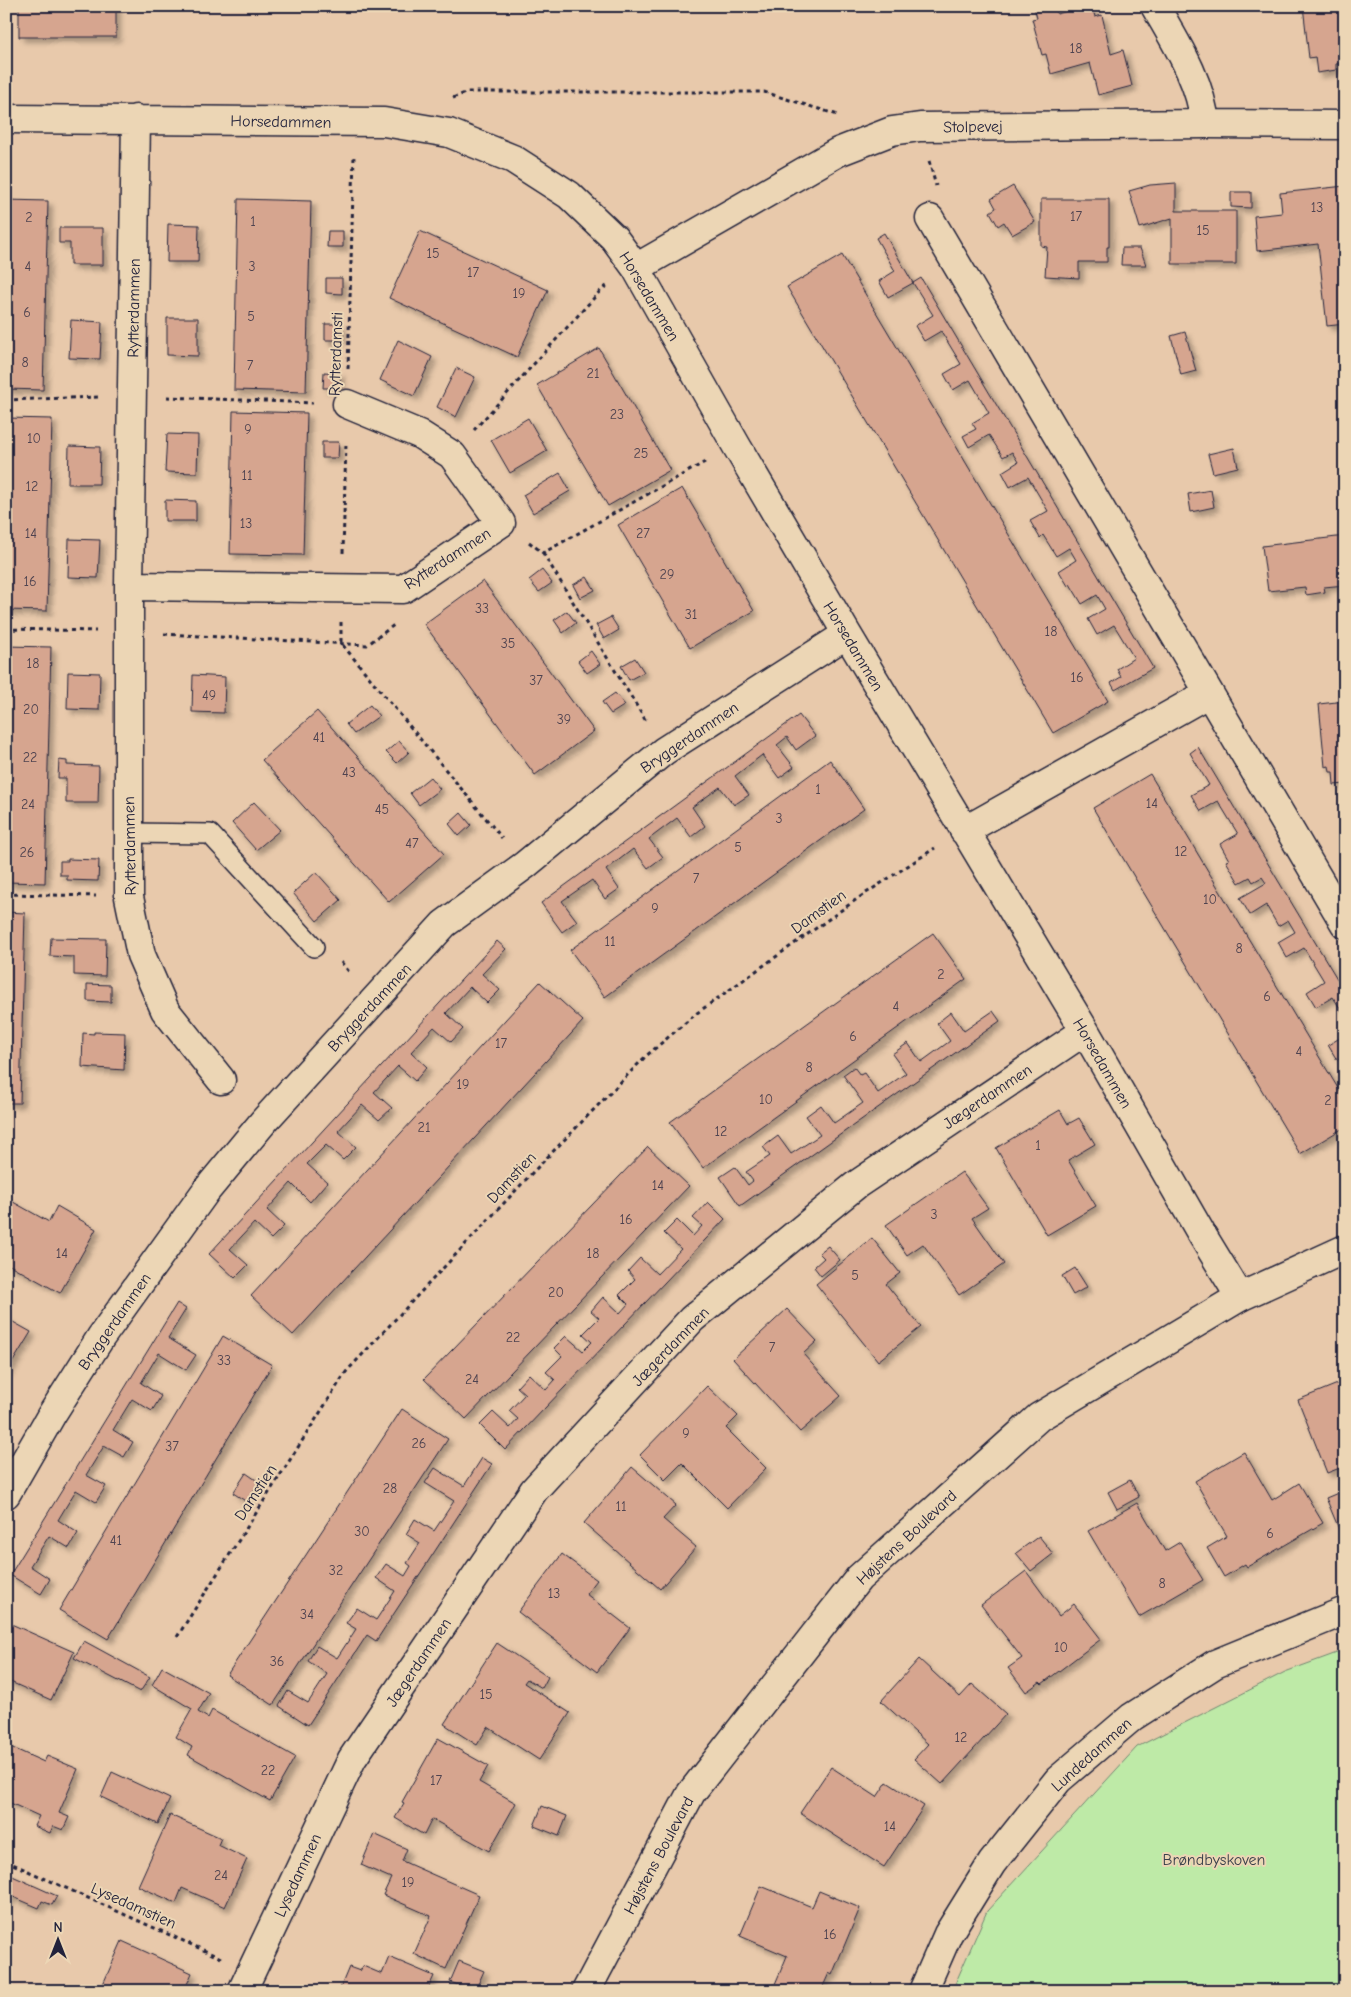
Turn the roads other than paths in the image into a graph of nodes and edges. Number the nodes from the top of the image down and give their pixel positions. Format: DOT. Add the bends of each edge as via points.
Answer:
graph roads {
  1 [pos="1155,6"];
  2 [pos="6,119"];
  3 [pos="136,120"];
  4 [pos="1205,124"];
  5 [pos="1345,125"];
  6 [pos="930,219"];
  7 [pos="636,268"];
  8 [pos="347,404"];
  9 [pos="129,586"];
  10 [pos="847,634"];
  11 [pos="1209,693"];
  12 [pos="964,831"];
  13 [pos="129,833"];
  14 [pos="1345,924"];
  15 [pos="314,947"];
  16 [pos="1085,1031"];
  17 [pos="221,1080"];
  18 [pos="1345,1249"];
  19 [pos="1240,1297"];
  20 [pos="6,1494"];
  21 [pos="1345,1611"];
  22 [pos="352,1759"];
  23 [pos="246,1981"];
  24 [pos="586,1991"];
  25 [pos="923,1991"];
  1 -- 4 [label="street" via="1186,59"];
  2 -- 3 [label="street, Horsedammen"];
  3 -- 7 [label="street, Horsedammen" via="384,122 449,133 513,159 569,195 614,238"];
  3 -- 9 [label="street, Rytterdammen"];
  4 -- 5 [label="street, Stolpevej"];
  4 -- 7 [label="street, Stolpevej" via="920,127 892,131 838,152"];
  6 -- 11 [label="street"];
  7 -- 10 [label="street, Horsedammen"];
  8 -- 9 [label="street, Rytterdammen" via="420,434 452,455 501,523 404,589"];
  9 -- 13 [label="street, Rytterdammen"];
  10 -- 12 [label="street, Horsedammen"];
  10 -- 20 [label="street, Bryggerdammen" via="664,751 525,865 444,924 264,1122 206,1191 101,1337"];
  11 -- 12 [label="street"];
  11 -- 14 [label="street"];
  12 -- 16 [label="street, Horsedammen"];
  13 -- 15 [label="lane" via="210,834"];
  13 -- 17 [label="street, Rytterdammen" via="129,897 141,955 165,1010"];
  16 -- 19 [label="street, Horsedammen"];
  16 -- 22 [label="street, Jægerdammen" via="856,1185 692,1319 534,1490"];
  18 -- 19 [label="street, Højstens Boulevard"];
  19 -- 24 [label="street, Højstens Boulevard" via="1039,1417 859,1578 691,1793"];
  21 -- 25 [label="street, Lundedammen" via="1214,1664 1132,1717 1058,1780 992,1863 948,1934"];
  22 -- 23 [label="street, Lysedammen"];
}
